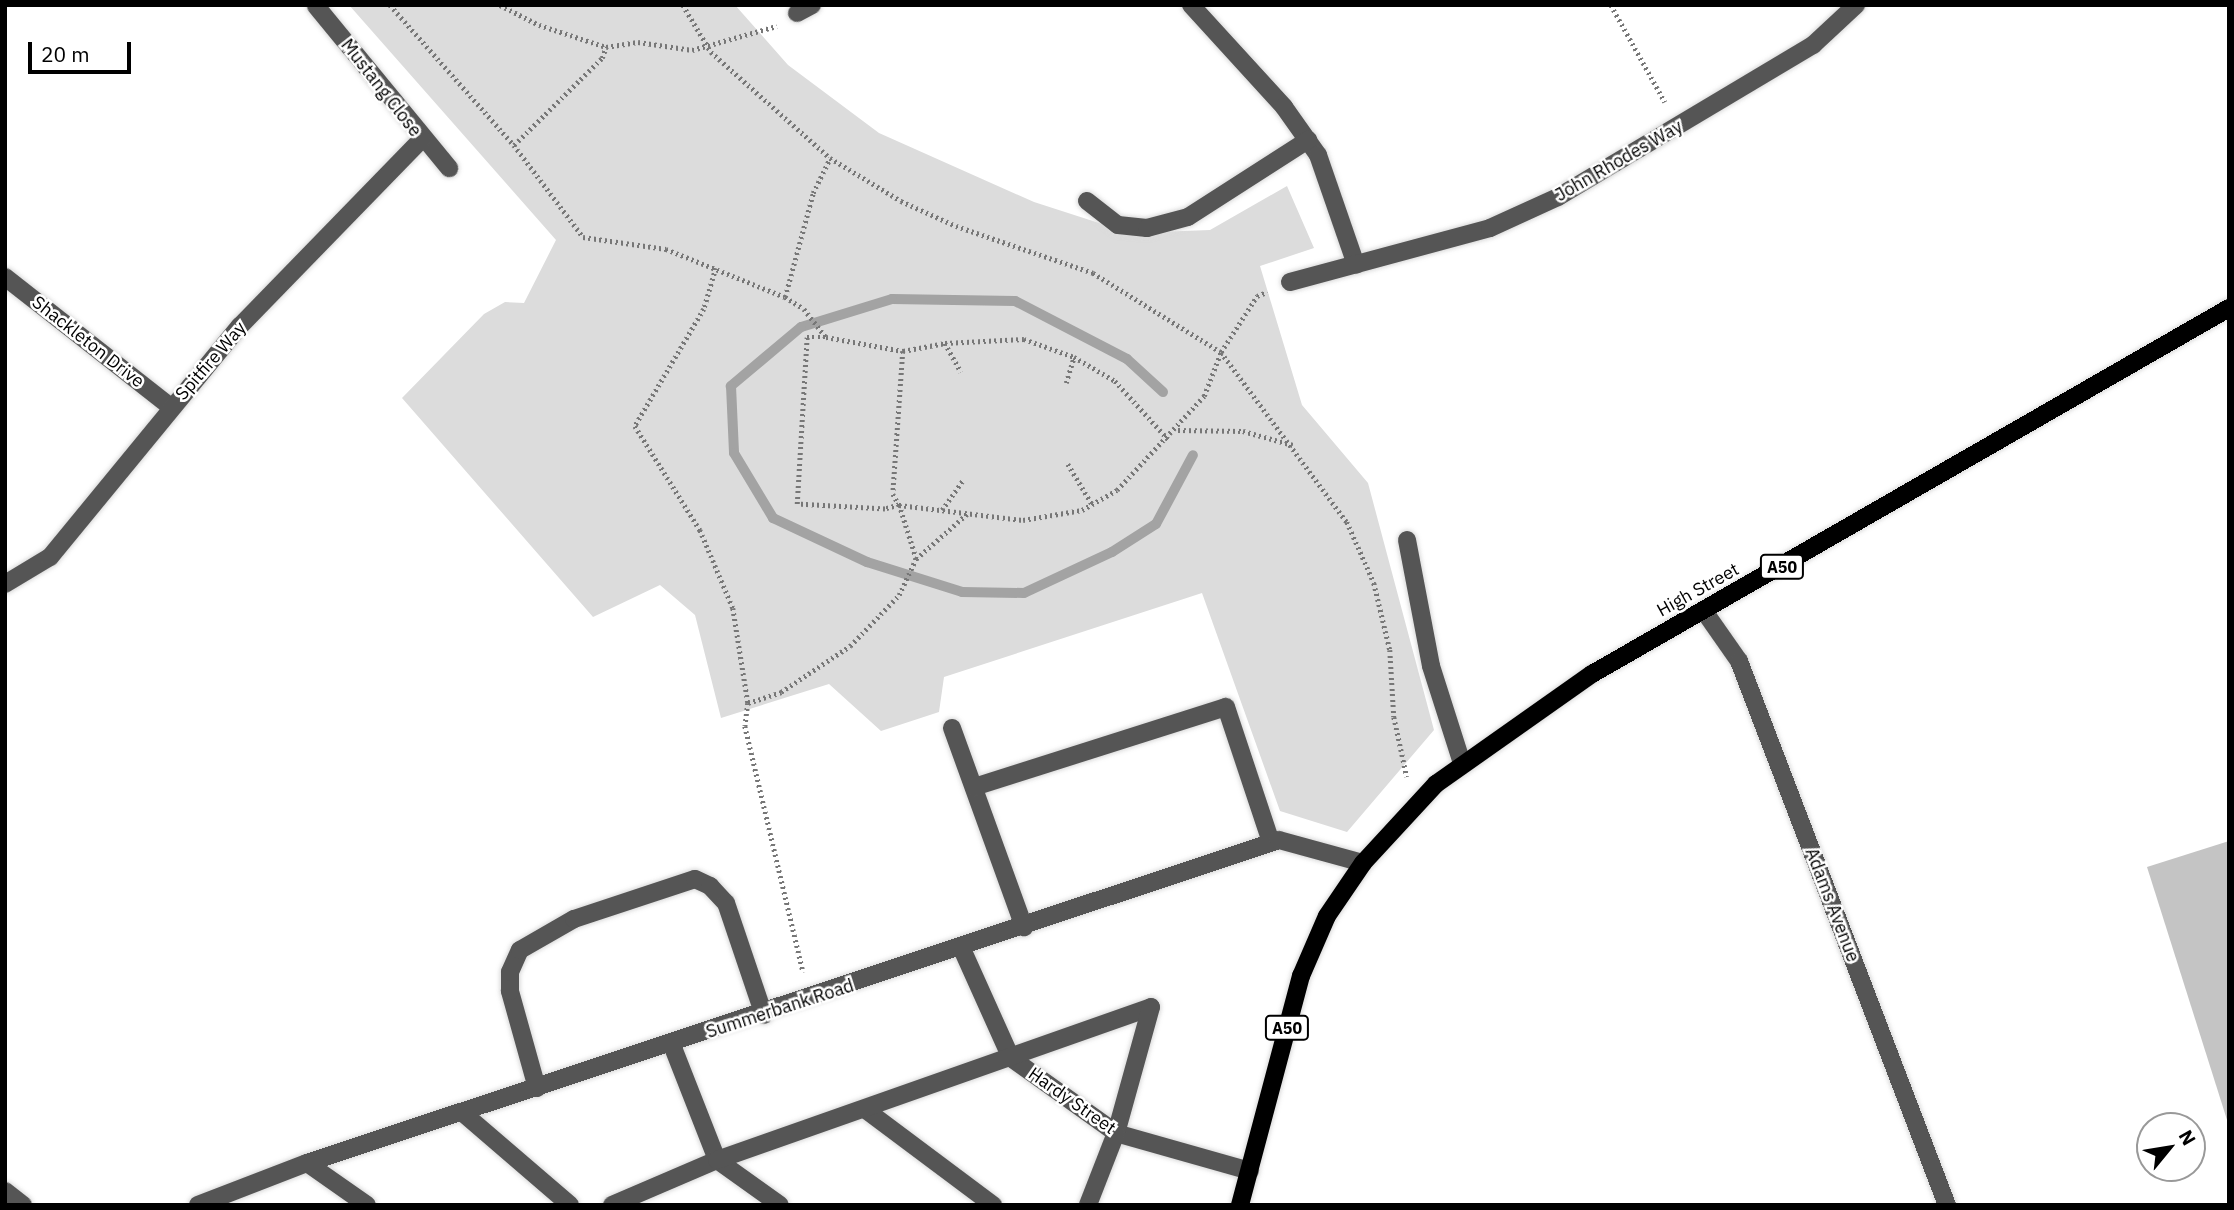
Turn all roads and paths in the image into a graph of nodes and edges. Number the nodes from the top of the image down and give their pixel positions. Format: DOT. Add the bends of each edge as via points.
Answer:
graph roads {
  1 [pos="390,5"];
  2 [pos="500,5"];
  3 [pos="683,5"];
  4 [pos="1191,5"];
  5 [pos="1611,5"];
  6 [pos="1856,5"];
  7 [pos="316,6"];
  8 [pos="804,9"];
  9 [pos="706,44"];
  10 [pos="606,47"];
  11 [pos="1678,126"];
  12 [pos="422,139"];
  13 [pos="1308,140"];
  14 [pos="514,145"];
  15 [pos="830,158"];
  16 [pos="449,168"];
  17 [pos="1087,201"];
  18 [pos="1356,264"];
  19 [pos="716,268"];
  20 [pos="5,277"];
  21 [pos="1290,282"];
  22 [pos="785,297"];
  23 [pos="2229,308"];
  24 [pos="826,337"];
  25 [pos="945,343"];
  26 [pos="902,351"];
  27 [pos="1221,352"];
  28 [pos="1074,357"];
  29 [pos="961,372"];
  30 [pos="1066,383"];
  31 [pos="170,407"];
  32 [pos="1177,430"];
  33 [pos="1168,439"];
  34 [pos="1295,445"];
  35 [pos="1068,464"];
  36 [pos="963,480"];
  37 [pos="1092,504"];
  38 [pos="899,505"];
  39 [pos="942,510"];
  40 [pos="967,513"];
  41 [pos="1407,540"];
  42 [pos="916,559"];
  43 [pos="5,584"];
  44 [pos="1704,611"];
  45 [pos="747,704"];
  46 [pos="952,728"];
  47 [pos="1462,764"];
  48 [pos="974,787"];
  49 [pos="1413,808"];
  50 [pos="1271,842"];
  51 [pos="1363,863"];
  52 [pos="1024,928"];
  53 [pos="962,949"];
  54 [pos="810,999"];
  55 [pos="764,1015"];
  56 [pos="672,1045"];
  57 [pos="1011,1058"];
  58 [pos="537,1088"];
  59 [pos="866,1110"];
  60 [pos="463,1113"];
  61 [pos="1116,1133"];
  62 [pos="717,1160"];
  63 [pos="307,1163"];
  64 [pos="1250,1171"];
  65 [pos="5,1191"];
  66 [pos="23,1205"];
  67 [pos="198,1205"];
  68 [pos="367,1205"];
  69 [pos="570,1205"];
  70 [pos="612,1205"];
  71 [pos="780,1205"];
  72 [pos="993,1205"];
  73 [pos="1088,1205"];
  74 [pos="1240,1205"];
  75 [pos="1947,1205"];
  1 -- 14 [label="path"];
  2 -- 10 [label="path" via="539,25"];
  3 -- 9 [label="path"];
  4 -- 13 [label="street" via="1268,88"];
  5 -- 11 [label="path"];
  6 -- 11 [label="street, John Rhodes Way" via="1813,45"];
  7 -- 12 [label="street, Mustang Close"];
  8 -- 9 [label="path" via="785,24"];
  9 -- 10 [label="path" via="692,50 638,42"];
  9 -- 15 [label="path" via="751,92"];
  10 -- 14 [label="path" via="603,58"];
  11 -- 18 [label="street, John Rhodes Way" via="1558,197 1490,228"];
  12 -- 16 [label="street, Mustang Close"];
  12 -- 31 [label="street, Spitfire Way" via="240,326"];
  13 -- 17 [label="street" via="1188,217 1147,228 1118,225"];
  13 -- 18 [label="street" via="1318,155"];
  14 -- 19 [label="path" via="583,237 666,249"];
  15 -- 22 [label="path" via="813,193"];
  15 -- 27 [label="path" via="923,211 1093,273"];
  18 -- 21 [label="street, John Rhodes Way"];
  19 -- 22 [label="path"];
  19 -- 45 [label="path" via="704,309 635,426 700,530 728,596"];
  20 -- 31 [label="street, Shackleton Drive"];
  21 -- 27 [label="path" via="1257,296"];
  22 -- 24 [label="path" via="804,309"];
  23 -- 44 [label="main road, High Street / A50"];
  24 -- 26 [label="path"];
  24 -- 38 [label="path" via="807,337 797,504 885,509"];
  25 -- 26 [label="path"];
  25 -- 28 [label="path" via="1024,339"];
  25 -- 29 [label="path"];
  26 -- 38 [label="path" via="894,494"];
  27 -- 32 [label="path" via="1204,396"];
  27 -- 34 [label="path"];
  28 -- 30 [label="path"];
  28 -- 33 [label="path" via="1115,381"];
  31 -- 43 [label="street, Spitfire Way" via="50,556"];
  32 -- 33 [label="path"];
  32 -- 34 [label="path" via="1243,431"];
  33 -- 37 [label="path" via="1117,490"];
  34 -- 49 [label="path" via="1347,522 1374,583 1390,650 1394,717"];
  35 -- 37 [label="path"];
  36 -- 39 [label="path"];
  37 -- 40 [label="path" via="1082,510 1023,520"];
  38 -- 39 [label="path"];
  38 -- 42 [label="path"];
  39 -- 40 [label="path"];
  40 -- 42 [label="path"];
  41 -- 47 [label="street" via="1431,666"];
  42 -- 45 [label="path" via="898,595 850,646 782,692"];
  44 -- 47 [label="main road, High Street / A50" via="1592,674"];
  44 -- 75 [label="street, Adams Avenue" via="1739,662"];
  45 -- 54 [label="path" via="745,726"];
  46 -- 48 [label="street"];
  47 -- 49 [label="main road, High Street / A50"];
  48 -- 50 [label="street" via="1226,707"];
  48 -- 52 [label="street"];
  49 -- 51 [label="main road, High Street / A50"];
  50 -- 51 [label="street, Summerbank Road" via="1303,843"];
  50 -- 52 [label="street, Summerbank Road"];
  51 -- 64 [label="main road, A50" via="1327,916 1300,976"];
  52 -- 53 [label="street, Summerbank Road"];
  53 -- 54 [label="street, Summerbank Road"];
  53 -- 57 [label="street, Hardy Street"];
  54 -- 55 [label="street, Summerbank Road"];
  55 -- 56 [label="street, Summerbank Road"];
  55 -- 58 [label="street" via="726,903 710,886 695,879 574,919 520,950 509,972 509,991"];
  56 -- 58 [label="street, Summerbank Road"];
  56 -- 62 [label="street"];
  57 -- 59 [label="street"];
  57 -- 61 [label="street, Hardy Street"];
  57 -- 61 [label="street" via="1151,1007"];
  58 -- 60 [label="street, Summerbank Road"];
  59 -- 62 [label="street"];
  59 -- 72 [label="street"];
  60 -- 63 [label="street, Summerbank Road"];
  60 -- 69 [label="street"];
  61 -- 64 [label="street, Hardy Street"];
  61 -- 73 [label="street"];
  62 -- 70 [label="street"];
  62 -- 71 [label="street"];
  63 -- 67 [label="street, Summerbank Road"];
  63 -- 68 [label="street"];
  64 -- 74 [label="main road, A50"];
  65 -- 66 [label="street"];
}
